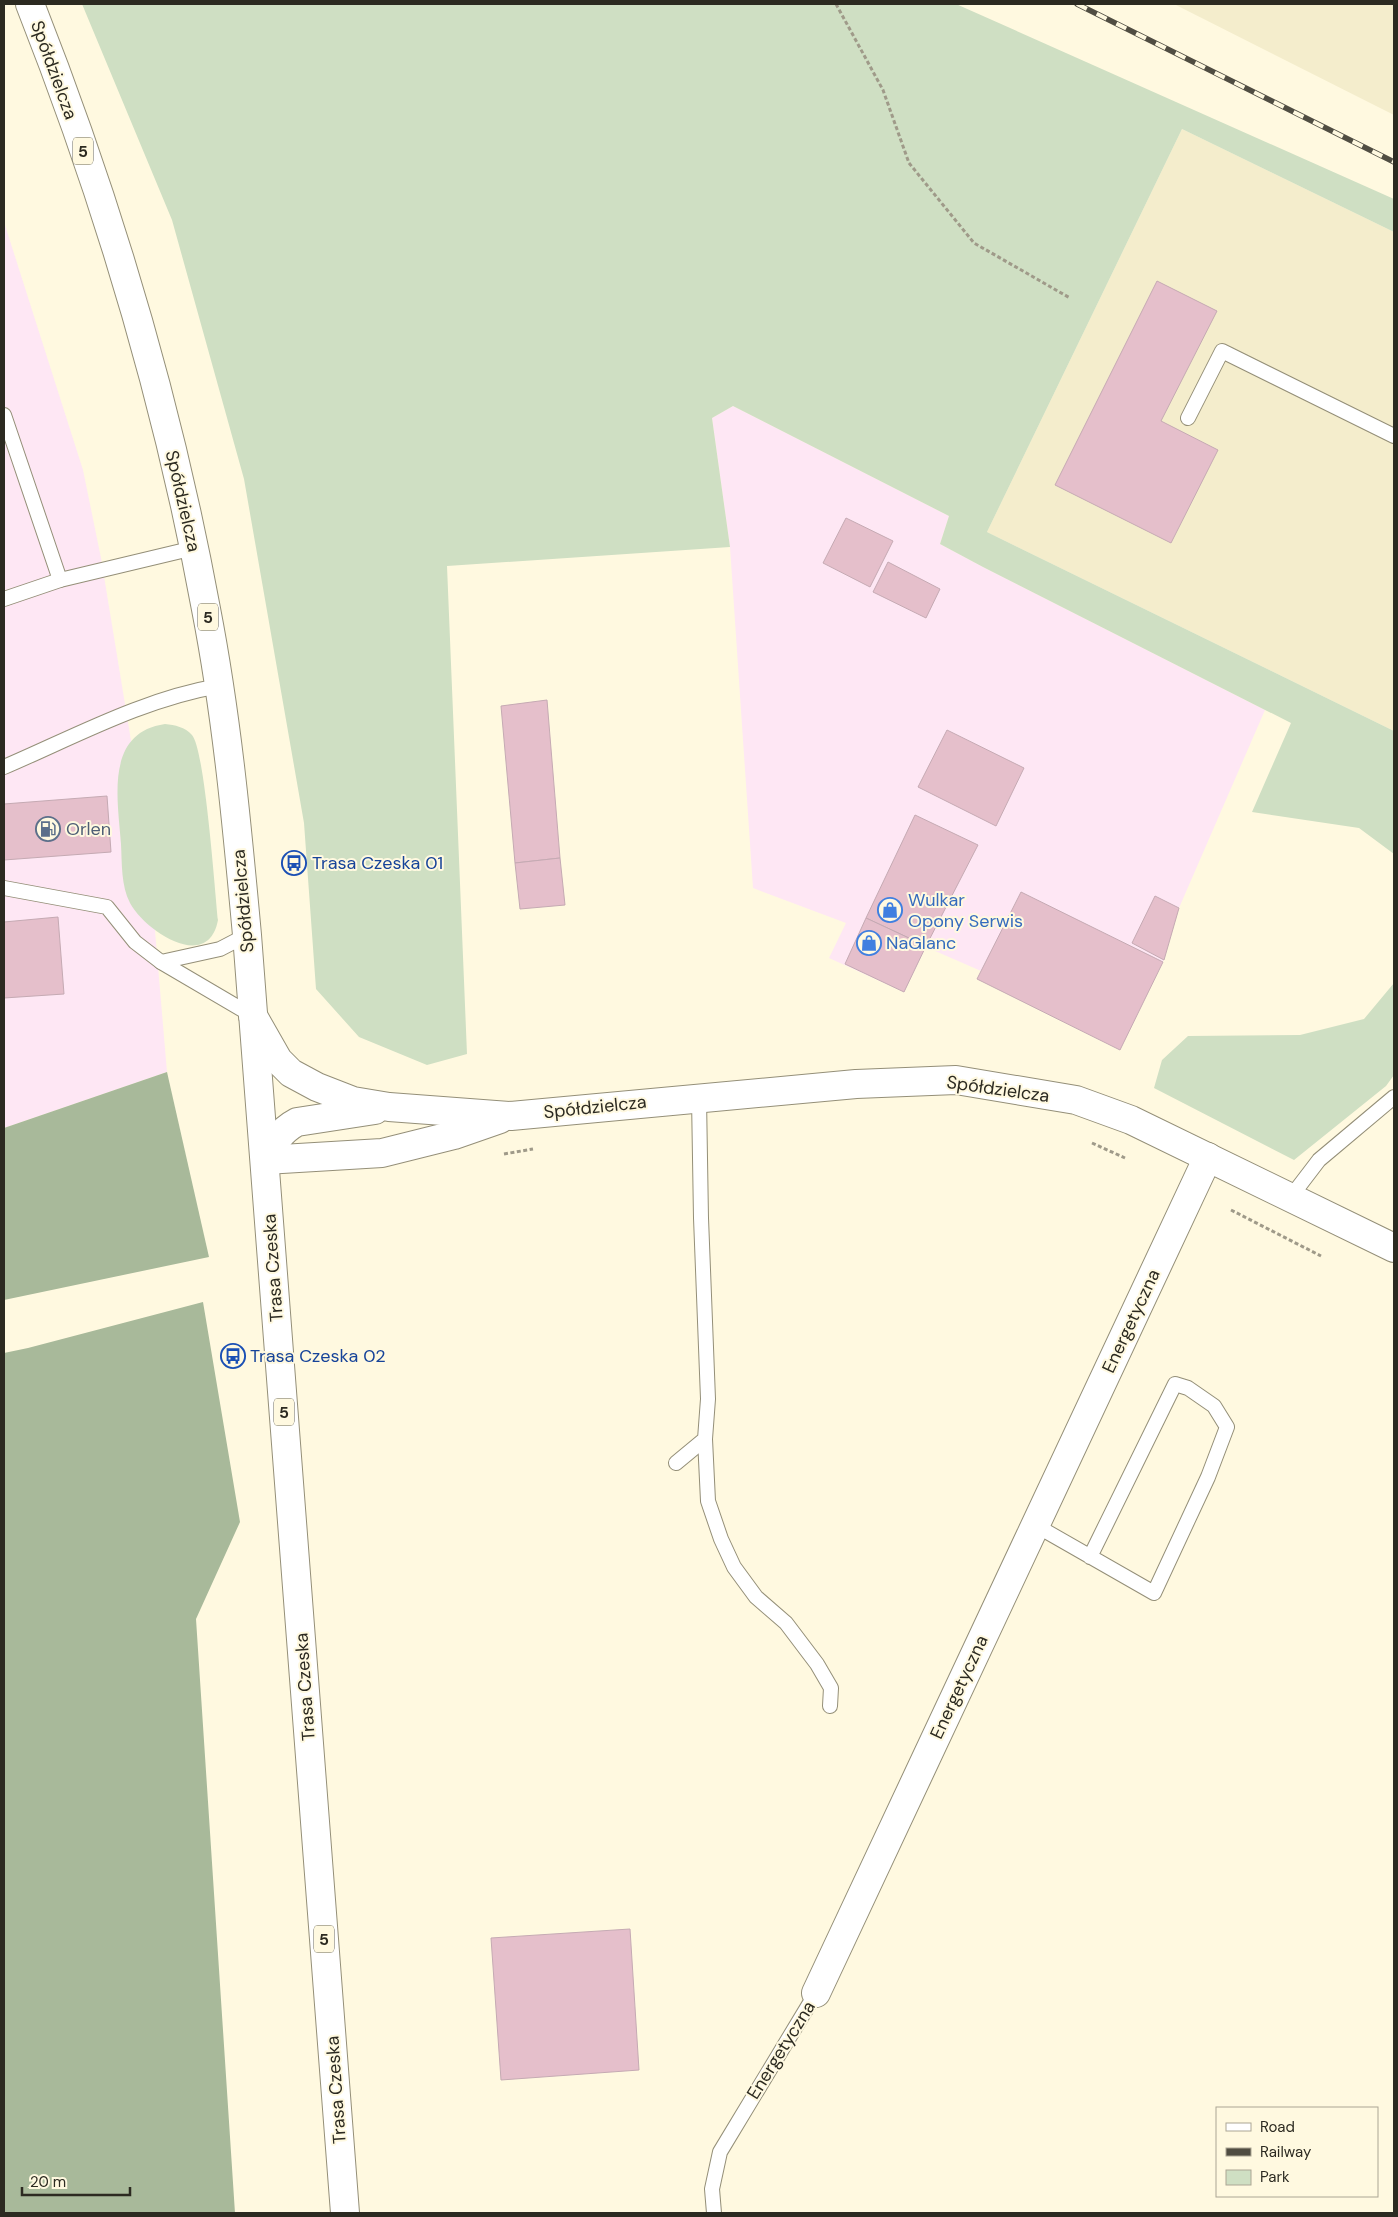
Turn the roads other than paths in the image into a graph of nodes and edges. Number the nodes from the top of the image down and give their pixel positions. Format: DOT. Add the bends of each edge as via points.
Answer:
graph roads {
  1 [pos="30,4"];
  2 [pos="4,415"];
  3 [pos="1188,418"];
  4 [pos="1394,436"];
  5 [pos="194,548"];
  6 [pos="60,580"];
  7 [pos="4,599"];
  8 [pos="219,686"];
  9 [pos="4,767"];
  10 [pos="4,888"];
  11 [pos="246,935"];
  12 [pos="160,962"];
  13 [pos="253,1016"];
  14 [pos="699,1098"];
  15 [pos="1394,1098"];
  16 [pos="389,1107"];
  17 [pos="511,1116"];
  18 [pos="1208,1157"];
  19 [pos="265,1160"];
  20 [pos="1290,1198"];
  21 [pos="1394,1248"];
  22 [pos="705,1439"];
  23 [pos="676,1463"];
  24 [pos="1036,1525"];
  25 [pos="1090,1556"];
  26 [pos="830,1706"];
  27 [pos="816,1993"];
  28 [pos="345,2213"];
  29 [pos="714,2213"];
  1 -- 5 [label="street, Spółdzielcza / 5" via="58,76 133,300 156,382"];
  2 -- 6 [label="lane"];
  3 -- 4 [label="lane" via="1222,351"];
  5 -- 6 [label="lane"];
  5 -- 8 [label="street, Spółdzielcza / 5"];
  6 -- 7 [label="lane"];
  8 -- 9 [label="lane" via="145,706"];
  8 -- 11 [label="street, Spółdzielcza / 5" via="234,798"];
  10 -- 12 [label="lane" via="107,908 135,942"];
  11 -- 12 [label="lane" via="220,949"];
  11 -- 13 [label="street, Spółdzielcza / 5"];
  12 -- 13 [label="lane"];
  13 -- 16 [label="street, Spółdzielcza" via="278,1060 291,1073 353,1101"];
  13 -- 19 [label="street, Spółdzielcza / 5"];
  14 -- 17 [label="street, Spółdzielcza"];
  14 -- 18 [label="street, Spółdzielcza" via="856,1084 956,1080 1076,1100 1131,1120"];
  14 -- 22 [label="lane" via="708,1400"];
  15 -- 20 [label="lane" via="1319,1160"];
  16 -- 17 [label="street, Spółdzielcza"];
  16 -- 19 [label="street, Spółdzielcza" via="296,1122 275,1140"];
  17 -- 19 [label="street, Spółdzielcza" via="454,1135 382,1153"];
  18 -- 20 [label="street, Spółdzielcza"];
  18 -- 24 [label="street, Energetyczna"];
  19 -- 28 [label="street, Trasa Czeska / 5"];
  20 -- 21 [label="street, Spółdzielcza"];
  22 -- 23 [label="lane"];
  22 -- 26 [label="lane" via="708,1501 734,1567 756,1597 786,1623 817,1664 831,1688"];
  24 -- 25 [label="lane"];
  24 -- 27 [label="street, Energetyczna"];
  25 -- 25 [label="lane" via="1154,1593 1208,1477 1227,1427 1214,1406 1188,1388 1174,1384"];
  27 -- 29 [label="lane, Energetyczna" via="720,2152 712,2189"];
}
